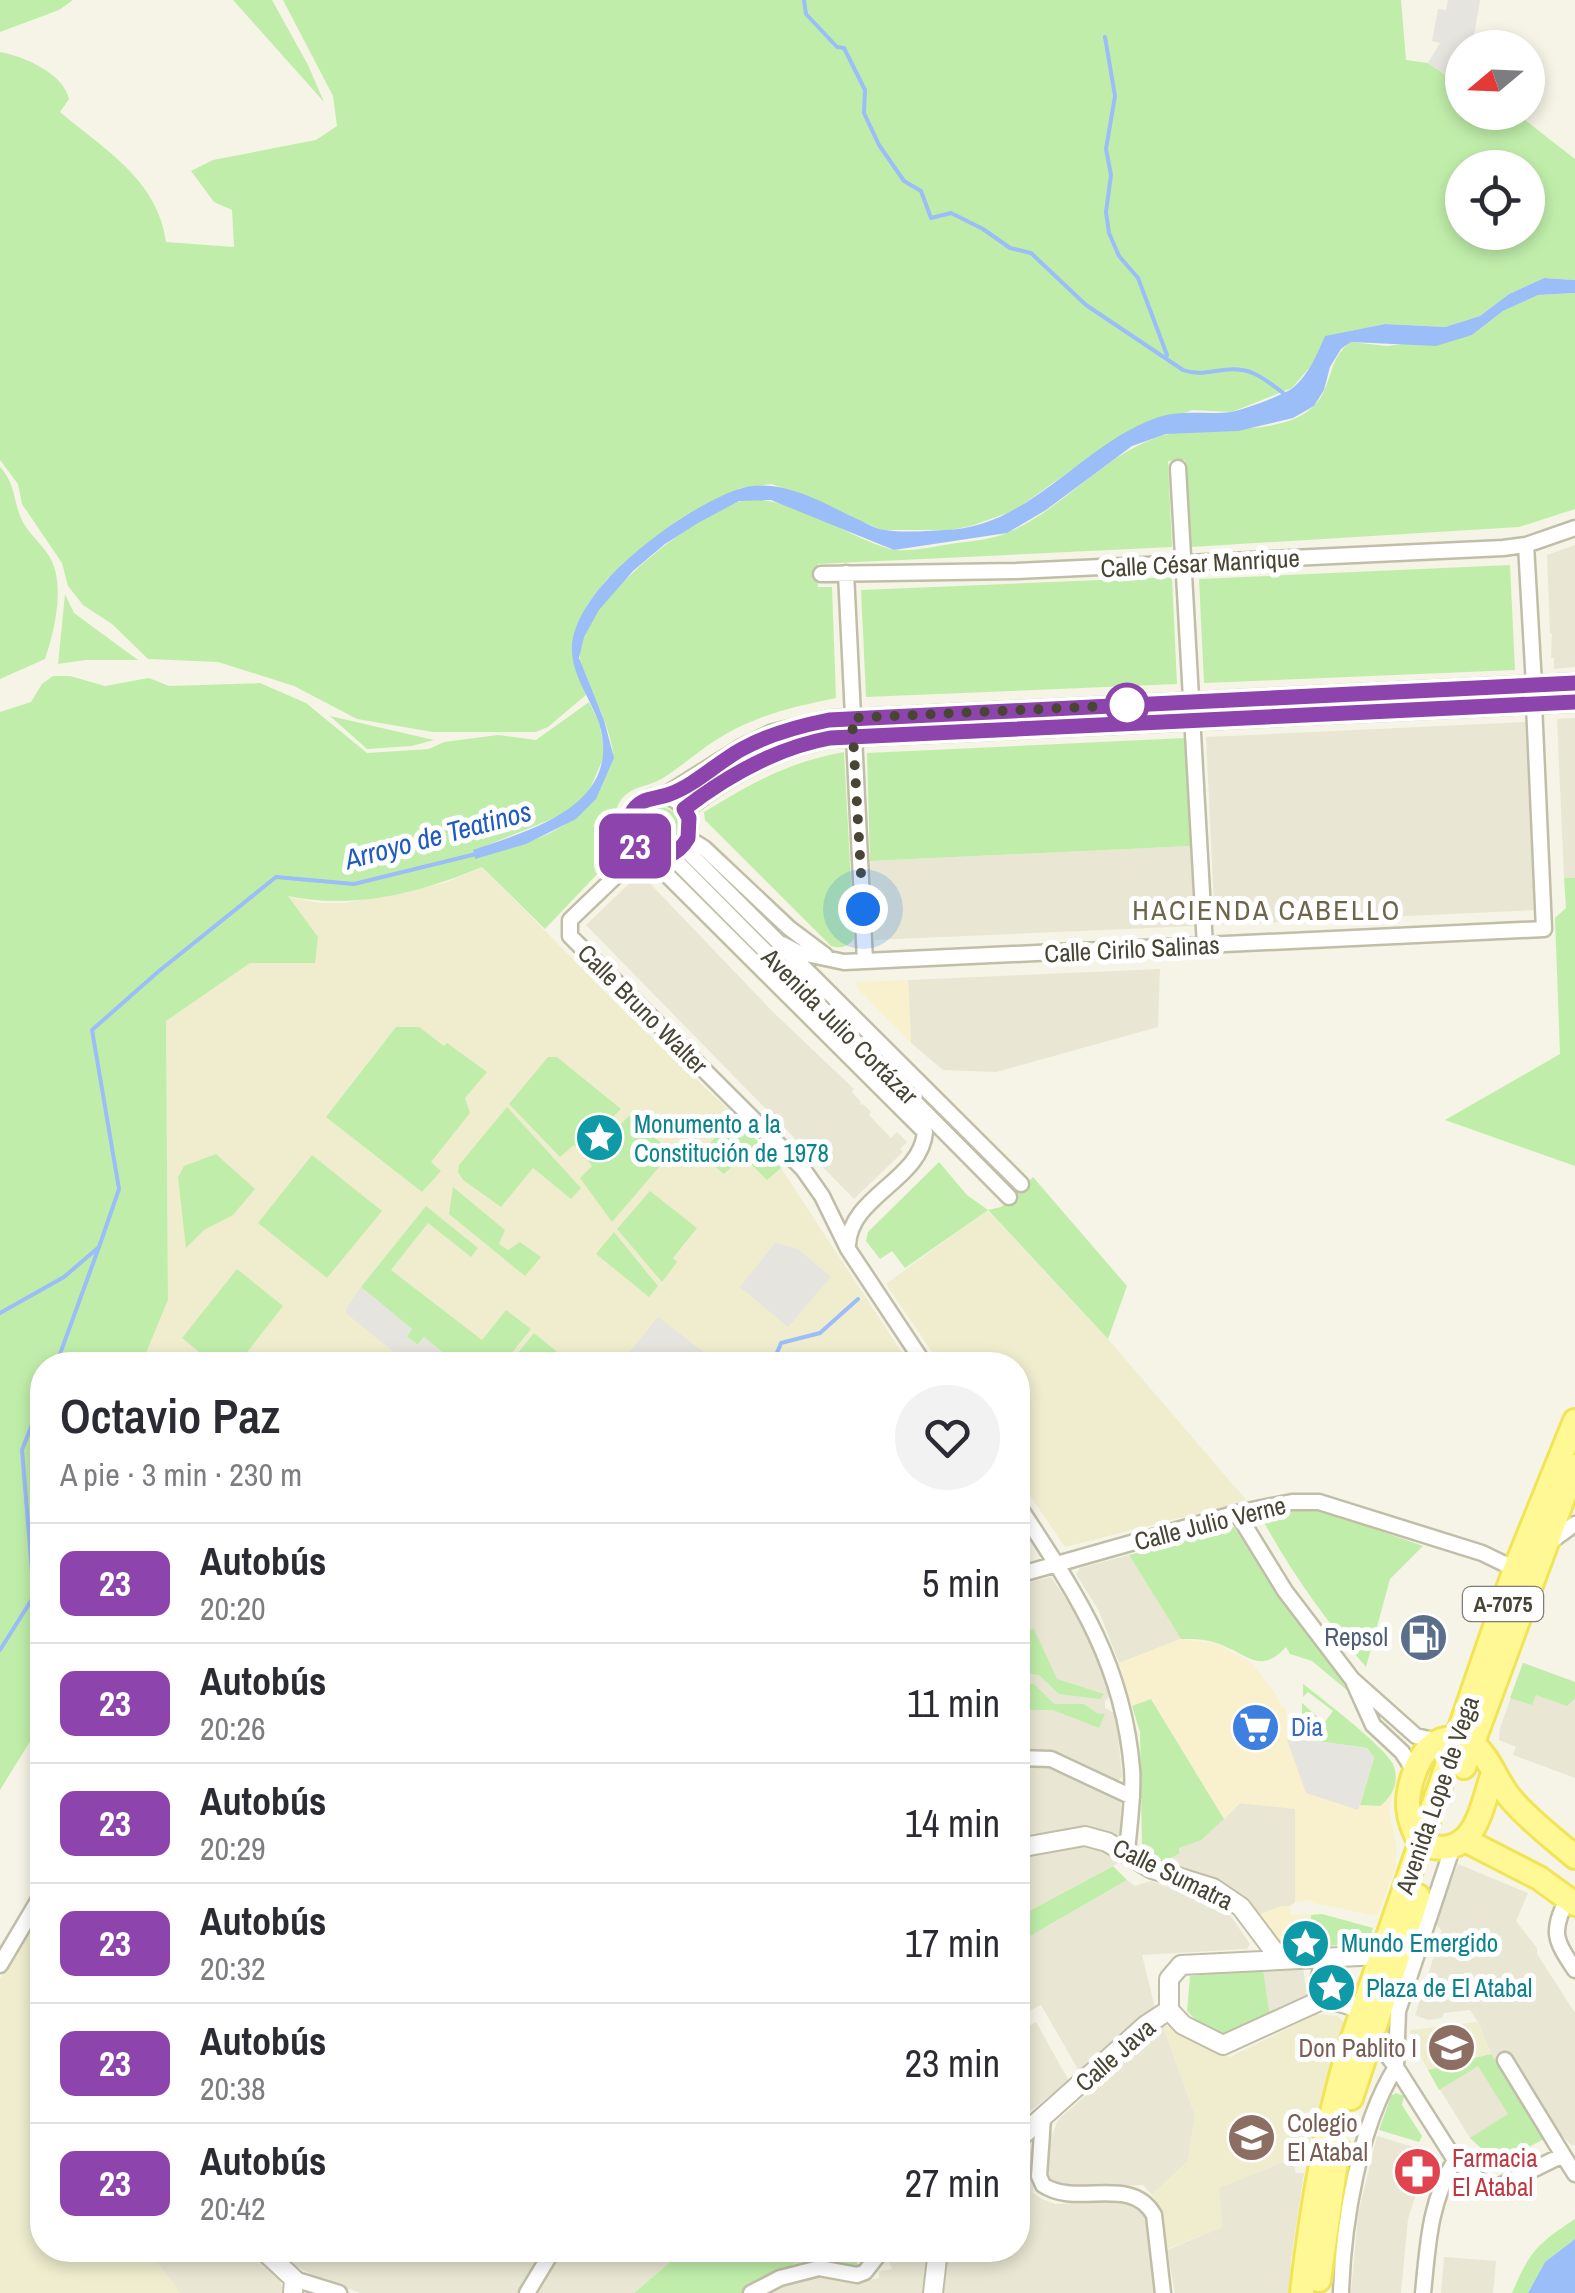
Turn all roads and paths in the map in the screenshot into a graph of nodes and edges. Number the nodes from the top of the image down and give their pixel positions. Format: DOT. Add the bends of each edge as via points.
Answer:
graph roads {
  1 [pos="1178,468"];
  2 [pos="1575,528"];
  3 [pos="1526,545"];
  4 [pos="1184,564"];
  5 [pos="821,574"];
  6 [pos="846,574"];
  7 [pos="1575,683"];
  8 [pos="1534,685"];
  9 [pos="1575,702"];
  10 [pos="1534,704"];
  11 [pos="1194,711"];
  12 [pos="853,728"];
  13 [pos="666,796"];
  14 [pos="684,809"];
  15 [pos="681,847"];
  16 [pos="644,854"];
  17 [pos="782,944"];
  18 [pos="1205,946"];
  19 [pos="834,961"];
  20 [pos="865,961"];
  21 [pos="1021,1184"];
  22 [pos="1008,1198"];
  23 [pos="830,1213"];
  24 [pos="854,1220"];
  25 [pos="848,1249"];
  26 [pos="916,1352"];
  27 [pos="1575,1422"];
  28 [pos="1569,1474"];
  29 [pos="1237,1513"];
  30 [pos="1573,1523"];
  31 [pos="1030,1524"];
  32 [pos="1547,1545"];
  33 [pos="1056,1564"];
  34 [pos="1515,1569"];
  35 [pos="1030,1572"];
  36 [pos="1352,1679"];
  37 [pos="1456,1740"];
  38 [pos="1030,1758"];
  39 [pos="1414,1772"];
  40 [pos="1493,1774"];
  41 [pos="1132,1797"];
  42 [pos="1444,1845"];
  43 [pos="1030,1846"];
  44 [pos="1127,1853"];
  45 [pos="1575,1857"];
  46 [pos="1571,1901"];
  47 [pos="30,1914"];
  48 [pos="1256,1931"];
  49 [pos="1380,1955"];
  50 [pos="1291,1958"];
  51 [pos="1325,1959"];
  52 [pos="1246,1961"];
  53 [pos="0,1965"];
  54 [pos="1575,1970"];
  55 [pos="1326,1998"];
  56 [pos="1169,2010"];
  57 [pos="1377,2017"];
  58 [pos="1505,2060"];
  59 [pos="1396,2067"];
  60 [pos="1044,2118"];
  61 [pos="1030,2129"];
  62 [pos="1564,2154"];
  63 [pos="1456,2160"];
  64 [pos="1575,2174"];
  65 [pos="273,2262"];
  66 [pos="544,2262"];
  67 [pos="873,2262"];
  68 [pos="937,2262"];
  69 [pos="294,2286"];
  70 [pos="339,2293"];
  71 [pos="527,2293"];
  72 [pos="751,2293"];
  73 [pos="933,2293"];
  74 [pos="1163,2293"];
  75 [pos="1302,2293"];
  76 [pos="1317,2293"];
  77 [pos="1341,2293"];
  78 [pos="1422,2293"];
  1 -- 4 [label="street"];
  2 -- 3 [label="street, Calle César Manrique"];
  3 -- 4 [label="street, Calle César Manrique"];
  3 -- 8 [label="street"];
  4 -- 6 [label="street, Calle César Manrique"];
  4 -- 11 [label="street"];
  5 -- 6 [label="street, Calle César Manrique"];
  6 -- 12 [label="street"];
  7 -- 8 [label="street"];
  8 -- 11 [label="street"];
  9 -- 10 [label="street"];
  10 -- 11 [label="street"];
  10 -- 18 [label="street, Calle Cirilo Salinas" via="1544,929"];
  11 -- 12 [label="street"];
  11 -- 18 [label="street"];
  12 -- 13 [label="street" via="829,720 772,734"];
  12 -- 14 [label="street" via="746,768"];
  12 -- 20 [label="street"];
  13 -- 14 [label="street"];
  13 -- 16 [label="street" via="644,800 632,812 630,838"];
  14 -- 15 [label="street" via="689,818"];
  15 -- 16 [label="street"];
  15 -- 17 [label="street, Avenida Julio Cortázar"];
  15 -- 19 [label="street, Avenida Julio Cortázar" via="754,893"];
  15 -- 22 [label="street, Avenida Julio Cortázar"];
  16 -- 23 [label="street, Calle Bruno Walter" via="570,920 570,936 802,1170"];
  16 -- 24 [label="street, Avenida Julio Cortázar" via="926,1132 924,1150"];
  17 -- 19 [label="street, Calle Cirilo Salinas"];
  17 -- 21 [label="street, Avenida Julio Cortázar"];
  18 -- 20 [label="street, Calle Cirilo Salinas"];
  19 -- 20 [label="street, Calle Cirilo Salinas"];
  23 -- 24 [label="street"];
  23 -- 25 [label="street, Calle Bruno Walter"];
  24 -- 25 [label="street"];
  25 -- 26 [label="street, Calle Bruno Walter"];
  27 -- 28 [label="main road, Avenida Lope de Vega / A-7075"];
  28 -- 32 [label="main road, Avenida Lope de Vega / A-7075"];
  28 -- 34 [label="main road, Avenida Lope de Vega / A-7075"];
  29 -- 33 [label="street, Calle Julio Verne"];
  29 -- 34 [label="street, Calle Julio Verne" via="1319,1502"];
  29 -- 36 [label="street" via="1258,1553"];
  30 -- 32 [label="street"];
  31 -- 33 [label="street"];
  32 -- 37 [label="main road, Avenida Lope de Vega / A-7075"];
  33 -- 35 [label="street, Calle Julio Verne"];
  33 -- 41 [label="street" via="1092,1622 1112,1671 1127,1727"];
  34 -- 37 [label="main road, Avenida Lope de Vega / A-7075"];
  36 -- 37 [label="street" via="1416,1736"];
  36 -- 39 [label="street" via="1373,1725"];
  37 -- 39 [label="main road" via="1425,1752"];
  37 -- 40 [label="main road" via="1489,1759"];
  37 -- 42 [label="main road, Avenida Lope de Vega / A-7075"];
  38 -- 41 [label="street" via="1051,1759"];
  39 -- 42 [label="main road" via="1406,1813"];
  40 -- 42 [label="main road" via="1476,1825"];
  40 -- 45 [label="main road" via="1513,1802"];
  41 -- 44 [label="street"];
  42 -- 46 [label="main road" via="1539,1878"];
  42 -- 49 [label="main road, Avenida Lope de Vega / A-7075"];
  42 -- 57 [label="main road, Avenida Lope de Vega / A-7075"];
  43 -- 44 [label="street, Calle Sumatra" via="1085,1836"];
  44 -- 48 [label="street, Calle Sumatra" via="1152,1869 1213,1888 1242,1907"];
  46 -- 54 [label="street" via="1556,1920 1556,1935"];
  47 -- 53 [label="street"];
  48 -- 50 [label="street, Calle Sumatra"];
  48 -- 52 [label="street, Calle Sumatra" via="1260,1947"];
  49 -- 51 [label="street"];
  49 -- 57 [label="main road, Avenida Lope de Vega / A-7075"];
  50 -- 51 [label="street"];
  50 -- 52 [label="street"];
  51 -- 55 [label="street" via="1320,1979"];
  52 -- 56 [label="street" via="1181,1965 1169,1979"];
  55 -- 56 [label="street, Calle Java" via="1223,2045"];
  55 -- 57 [label="street"];
  56 -- 60 [label="street, Calle Java"];
  57 -- 59 [label="street"];
  57 -- 59 [label="street, Avenida Lope de Vega"];
  57 -- 75 [label="main road, Avenida Lope de Vega / A-7075" via="1325,2131"];
  57 -- 76 [label="main road, Avenida Lope de Vega / A-7075" via="1340,2134"];
  58 -- 62 [label="street"];
  59 -- 63 [label="street"];
  59 -- 77 [label="street" via="1381,2091 1356,2176"];
  60 -- 61 [label="street, Calle Java"];
  60 -- 74 [label="street" via="1043,2185 1067,2195 1123,2194 1148,2205"];
  62 -- 63 [label="street" via="1491,2190"];
  62 -- 64 [label="street"];
  63 -- 78 [label="street" via="1431,2221"];
  65 -- 69 [label="street"];
  66 -- 71 [label="street"];
  67 -- 72 [label="street" via="858,2275 819,2268"];
  68 -- 73 [label="street"];
  69 -- 70 [label="street"];
}
